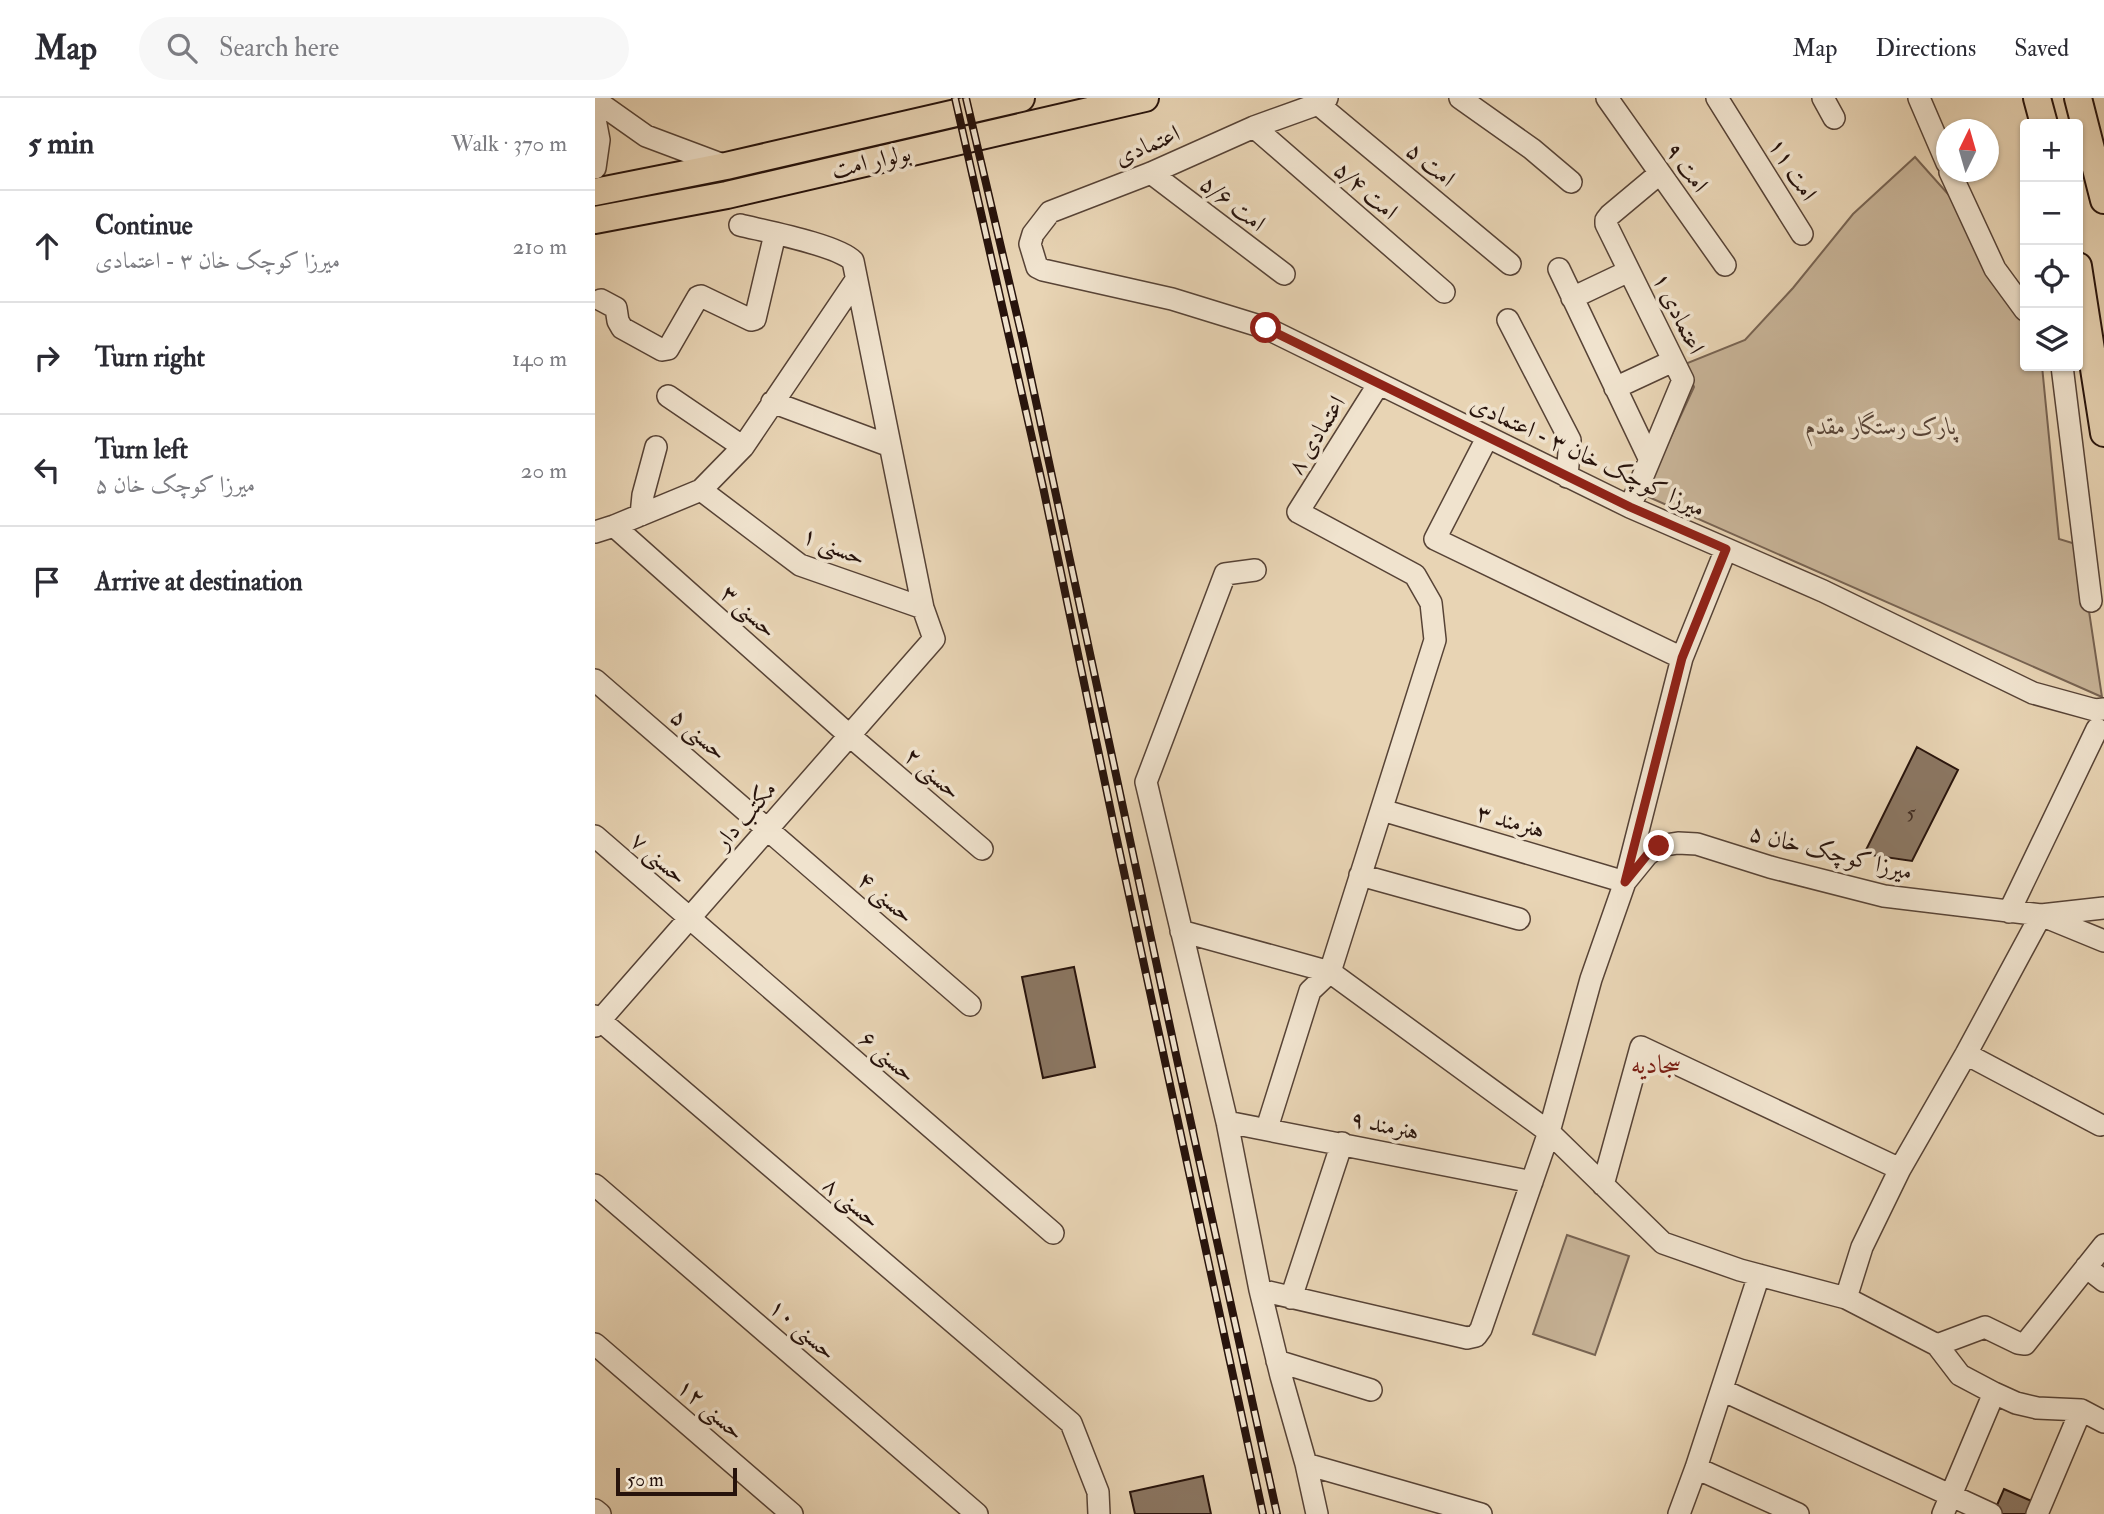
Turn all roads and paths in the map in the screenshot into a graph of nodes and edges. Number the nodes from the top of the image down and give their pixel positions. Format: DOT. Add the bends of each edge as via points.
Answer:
graph roads {
  1 [pos="1021,98"];
  2 [pos="1145,98"];
  3 [pos="1460,98"];
  4 [pos="1607,98"];
  5 [pos="1717,98"];
  6 [pos="1823,98"];
  7 [pos="1919,98"];
  8 [pos="2037,98"];
  9 [pos="2078,98"];
  10 [pos="595,100"];
  11 [pos="1323,101"];
  12 [pos="1834,118"];
  13 [pos="595,119"];
  14 [pos="2043,119"];
  15 [pos="1254,127"];
  16 [pos="1936,137"];
  17 [pos="726,166"];
  18 [pos="595,168"];
  19 [pos="1151,173"];
  20 [pos="1659,174"];
  21 [pos="1571,182"];
  22 [pos="1955,182"];
  23 [pos="595,192"];
  24 [pos="2104,200"];
  25 [pos="595,220"];
  26 [pos="740,225"];
  27 [pos="1802,233"];
  28 [pos="775,234"];
  29 [pos="1510,264"];
  30 [pos="1725,265"];
  31 [pos="1559,269"];
  32 [pos="1043,270"];
  33 [pos="1629,271"];
  34 [pos="1284,274"];
  35 [pos="856,280"];
  36 [pos="1444,292"];
  37 [pos="1572,298"];
  38 [pos="2083,299"];
  39 [pos="601,300"];
  40 [pos="2024,308"];
  41 [pos="1508,320"];
  42 [pos="1673,361"];
  43 [pos="2064,371"];
  44 [pos="1378,385"];
  45 [pos="1615,388"];
  46 [pos="668,396"];
  47 [pos="772,402"];
  48 [pos="2104,433"];
  49 [pos="1487,438"];
  50 [pos="890,446"];
  51 [pos="656,447"];
  52 [pos="743,447"];
  53 [pos="1649,458"];
  54 [pos="1567,477"];
  55 [pos="701,490"];
  56 [pos="1630,507"];
  57 [pos="642,515"];
  58 [pos="604,529"];
  59 [pos="1726,549"];
  60 [pos="1255,570"];
  61 [pos="2091,601"];
  62 [pos="923,608"];
  63 [pos="1682,658"];
  64 [pos="595,680"];
  65 [pos="2102,723"];
  66 [pos="850,736"];
  67 [pos="1382,810"];
  68 [pos="768,829"];
  69 [pos="595,836"];
  70 [pos="982,849"];
  71 [pos="1360,875"];
  72 [pos="1625,882"];
  73 [pos="2104,908"];
  74 [pos="2009,912"];
  75 [pos="2041,915"];
  76 [pos="689,919"];
  77 [pos="1519,919"];
  78 [pos="1181,931"];
  79 [pos="2104,941"];
  80 [pos="1330,972"];
  81 [pos="970,1005"];
  82 [pos="597,1021"];
  83 [pos="1966,1054"];
  84 [pos="1227,1122"];
  85 [pos="2100,1125"];
  86 [pos="1267,1128"];
  87 [pos="1549,1132"];
  88 [pos="1342,1143"];
  89 [pos="1900,1169"];
  90 [pos="1531,1182"];
  91 [pos="595,1185"];
  92 [pos="1603,1185"];
  93 [pos="1053,1233"];
  94 [pos="2104,1245"];
  95 [pos="2086,1267"];
  96 [pos="1759,1275"];
  97 [pos="2104,1281"];
  98 [pos="1260,1290"];
  99 [pos="1291,1298"];
  100 [pos="1846,1298"];
  101 [pos="595,1344"];
  102 [pos="1937,1345"];
  103 [pos="1277,1361"];
  104 [pos="1371,1390"];
  105 [pos="1722,1390"];
  106 [pos="1994,1393"];
  107 [pos="2081,1410"];
  108 [pos="2104,1422"];
  109 [pos="1306,1464"];
  110 [pos="1696,1468"];
  111 [pos="1412,1504"];
  112 [pos="1947,1505"];
  113 [pos="595,1510"];
  114 [pos="787,1512"];
  115 [pos="600,1514"];
  116 [pos="978,1514"];
  117 [pos="1099,1514"];
  118 [pos="1317,1514"];
  119 [pos="1481,1514"];
  120 [pos="1679,1514"];
  121 [pos="1798,1514"];
  122 [pos="1991,1514"];
  123 [pos="2037,1514"];
  1 -- 17 [label="main road, بولوار امت"];
  2 -- 25 [label="main road, بولوار امت" via="727,195"];
  3 -- 21 [label="street"];
  4 -- 20 [label="street, امت ۹"];
  5 -- 27 [label="street, امت ۱۱"];
  6 -- 12 [label="street"];
  7 -- 16 [label="street"];
  8 -- 14 [label="main road"];
  9 -- 24 [label="main road"];
  10 -- 17 [label="street" via="646,136"];
  11 -- 15 [label="street, اعتمادی"];
  11 -- 29 [label="street, امت ۵"];
  13 -- 18 [label="street" via="599,140"];
  15 -- 19 [label="street, اعتمادی"];
  15 -- 36 [label="street, امت ۵/۴"];
  17 -- 23 [label="main road, بولوار امت"];
  19 -- 32 [label="street, اعتمادی" via="1050,212 1030,244 1037,267"];
  19 -- 34 [label="street, امت ۵/۶"];
  20 -- 30 [label="street, امت ۹"];
  20 -- 33 [label="street, اعتمادی ۱" via="1606,220"];
  22 -- 40 [label="street" via="1995,269"];
  26 -- 28 [label="street"];
  28 -- 35 [label="street" via="847,256 853,261"];
  28 -- 39 [label="street" via="755,319 701,296 668,348 662,350 622,328 616,308"];
  31 -- 37 [label="street"];
  32 -- 44 [label="street, میرزا کوچک خان ۳ - اعتمادی" via="1172,299 1266,328"];
  33 -- 37 [label="street"];
  33 -- 42 [label="street, اعتمادی ۱"];
  35 -- 47 [label="street"];
  35 -- 50 [label="street"];
  37 -- 45 [label="street"];
  38 -- 48 [label="main road"];
  41 -- 54 [label="street" via="1570,440"];
  42 -- 45 [label="street"];
  42 -- 53 [label="street, اعتمادی ۱" via="1683,380"];
  43 -- 61 [label="street"];
  44 -- 49 [label="street, میرزا کوچک خان ۳ - اعتمادی"];
  44 -- 67 [label="street, اعتمادی ۸" via="1298,512 1415,575 1431,603 1435,640"];
  45 -- 53 [label="street"];
  46 -- 52 [label="street"];
  47 -- 50 [label="street"];
  47 -- 52 [label="street"];
  49 -- 54 [label="street, میرزا کوچک خان ۳ - اعتمادی"];
  49 -- 63 [label="street" via="1435,539"];
  50 -- 62 [label="street"];
  51 -- 57 [label="street"];
  52 -- 55 [label="street"];
  53 -- 56 [label="street, اعتمادی ۱"];
  54 -- 56 [label="street, میرزا کوچک خان ۳ - اعتمادی"];
  55 -- 57 [label="street"];
  55 -- 62 [label="street, حسنی ۱" via="800,565"];
  56 -- 59 [label="street, میرزا کوچک خان ۳ - اعتمادی"];
  57 -- 58 [label="street"];
  58 -- 66 [label="street, حسنی ۳"];
  59 -- 63 [label="street"];
  59 -- 65 [label="street, میرزا کوچک خان ۳ - اعتمادی"];
  60 -- 78 [label="street" via="1225,574 1146,782"];
  62 -- 66 [label="street, مکتب دار" via="934,639"];
  63 -- 72 [label="street"];
  64 -- 68 [label="street, حسنی ۵"];
  65 -- 74 [label="street"];
  66 -- 68 [label="street, مکتب دار"];
  66 -- 70 [label="street, حسنی ۲"];
  67 -- 71 [label="street"];
  67 -- 72 [label="street, هنرمند ۳"];
  68 -- 76 [label="street, مکتب دار"];
  68 -- 81 [label="street, حسنی ۴"];
  69 -- 76 [label="street, حسنی ۷"];
  71 -- 77 [label="street"];
  71 -- 80 [label="street"];
  72 -- 74 [label="street, میرزا کوچک خان ۵" via="1659,846 1697,844 1884,895"];
  72 -- 87 [label="street" via="1591,979"];
  73 -- 75 [label="street, میرزا کوچک خان ۵"];
  74 -- 75 [label="street, میرزا کوچک خان ۵"];
  75 -- 79 [label="street, میرزا کوچک خان ۵"];
  75 -- 83 [label="street"];
  76 -- 82 [label="street, مکتب دار"];
  76 -- 93 [label="street, حسنی ۶"];
  78 -- 80 [label="street"];
  78 -- 84 [label="street"];
  80 -- 86 [label="street" via="1310,991"];
  80 -- 87 [label="street"];
  82 -- 117 [label="street, حسنی ۸" via="1071,1423 1098,1492"];
  83 -- 85 [label="street"];
  83 -- 89 [label="street"];
  84 -- 86 [label="street, هنرمند ۹"];
  84 -- 98 [label="street"];
  86 -- 88 [label="street, هنرمند ۹"];
  87 -- 90 [label="street"];
  87 -- 92 [label="street"];
  88 -- 90 [label="street, هنرمند ۹"];
  88 -- 99 [label="street"];
  89 -- 92 [label="street" via="1641,1047"];
  89 -- 100 [label="street" via="1862,1247"];
  90 -- 99 [label="street" via="1476,1336 1467,1338"];
  91 -- 116 [label="street, حسنی ۱۰"];
  92 -- 96 [label="street" via="1663,1244"];
  94 -- 95 [label="street"];
  95 -- 97 [label="street"];
  95 -- 102 [label="street" via="2025,1344 1985,1327"];
  96 -- 100 [label="street"];
  96 -- 105 [label="street"];
  98 -- 99 [label="street"];
  98 -- 103 [label="street"];
  100 -- 102 [label="street"];
  101 -- 114 [label="street, حسنی ۱۲"];
  102 -- 106 [label="street" via="1961,1375"];
  103 -- 104 [label="street"];
  103 -- 109 [label="street"];
  105 -- 110 [label="street"];
  105 -- 112 [label="street"];
  106 -- 107 [label="street" via="2037,1408"];
  106 -- 112 [label="street"];
  107 -- 108 [label="street"];
  107 -- 123 [label="street"];
  109 -- 111 [label="street"];
  109 -- 118 [label="street"];
  110 -- 120 [label="street"];
  110 -- 121 [label="street"];
  111 -- 119 [label="street"];
  112 -- 122 [label="street"];
  113 -- 115 [label="street"];
}
